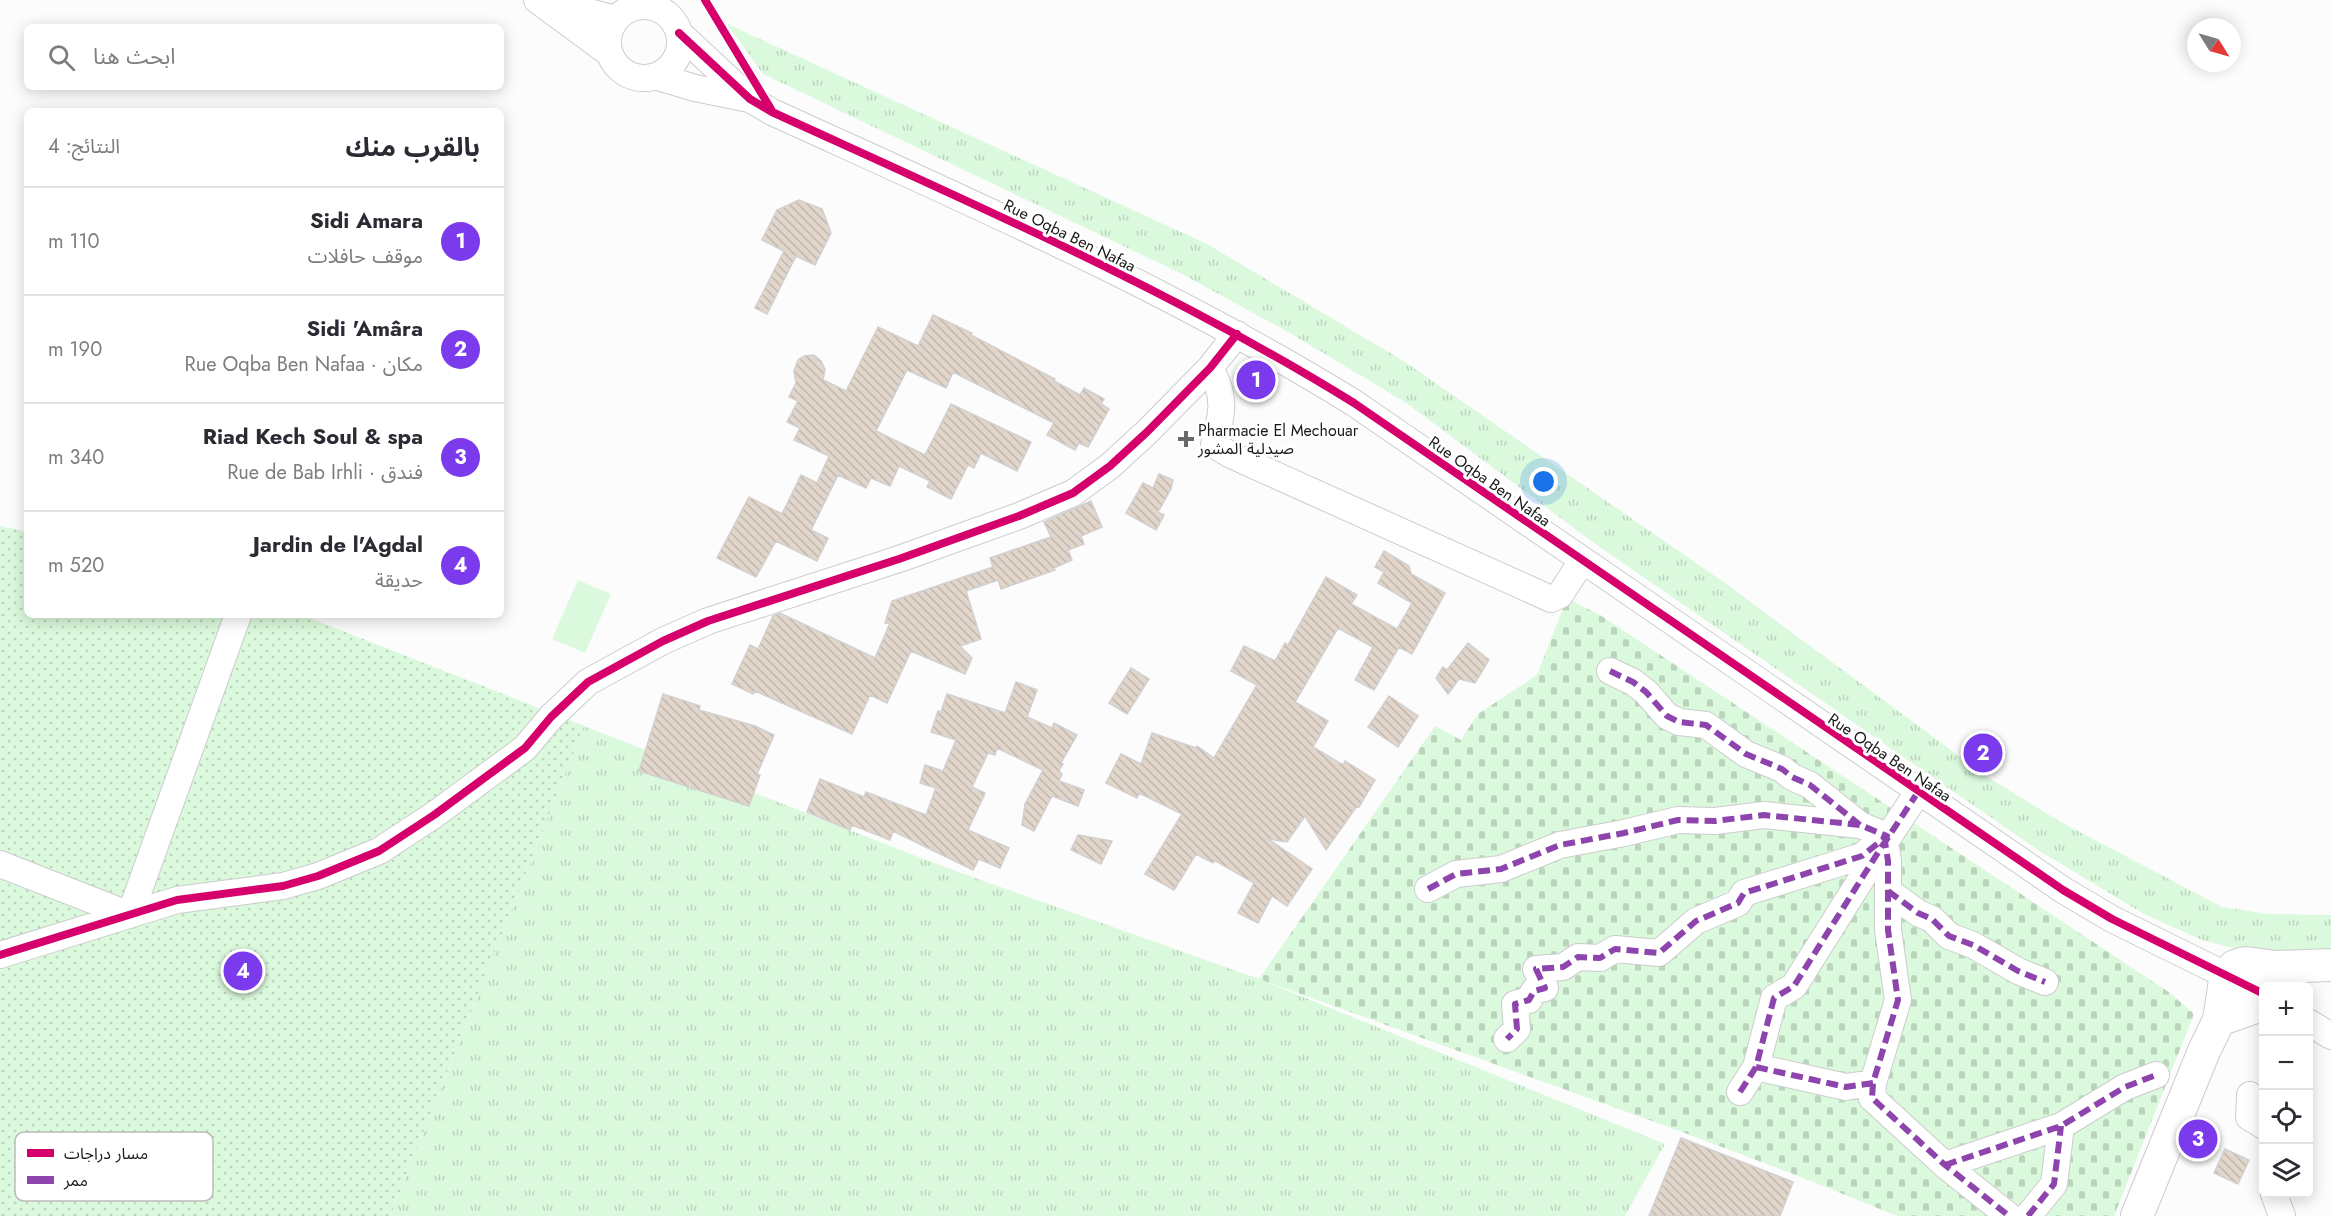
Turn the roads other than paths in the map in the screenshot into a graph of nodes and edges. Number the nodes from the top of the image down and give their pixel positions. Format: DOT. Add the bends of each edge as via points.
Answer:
graph roads {
  1 [pos="537,0"];
  2 [pos="544,0"];
  3 [pos="658,4"];
  4 [pos="617,11"];
  5 [pos="679,33"];
  6 [pos="609,53"];
  7 [pos="655,76"];
  8 [pos="750,99"];
  9 [pos="1237,334"];
  10 [pos="1210,368"];
  11 [pos="1582,561"];
  12 [pos="237,618"];
  13 [pos="1610,670"];
  14 [pos="1918,792"];
  15 [pos="1860,825"];
  16 [pos="1886,839"];
  17 [pos="0,864"];
  18 [pos="1428,889"];
  19 [pos="1888,891"];
  20 [pos="130,915"];
  21 [pos="0,954"];
  22 [pos="2331,965"];
  23 [pos="2226,974"];
  24 [pos="2045,982"];
  25 [pos="2331,985"];
  26 [pos="2313,988"];
  27 [pos="2259,991"];
  28 [pos="2259,1005"];
  29 [pos="2219,1020"];
  30 [pos="2313,1025"];
  31 [pos="2331,1036"];
  32 [pos="1507,1039"];
  33 [pos="1756,1067"];
  34 [pos="2156,1075"];
  35 [pos="1873,1083"];
  36 [pos="1740,1092"];
  37 [pos="2250,1095"];
  38 [pos="2259,1123"];
  39 [pos="2061,1126"];
  40 [pos="1945,1165"];
  41 [pos="2275,1198"];
  42 [pos="2010,1216"];
  43 [pos="2028,1216"];
  44 [pos="2137,1216"];
  45 [pos="2282,1216"];
  1 -- 6 [label="street"];
  2 -- 4 [label="street"];
  3 -- 4 [label="street"];
  3 -- 5 [label="street"];
  4 -- 6 [label="street" via="607,38"];
  5 -- 7 [label="street" via="678,55 664,72"];
  5 -- 8 [label="street, Rue Oqba Ben Nafaa"];
  6 -- 7 [label="street" via="623,71 644,78"];
  7 -- 8 [label="street, Rue Oqba Ben Nafaa"];
  8 -- 9 [label="street, Rue Oqba Ben Nafaa" via="1042,236"];
  9 -- 10 [label="street"];
  9 -- 11 [label="street, Rue Oqba Ben Nafaa" via="1354,403"];
  10 -- 11 [label="street" via="1222,398 1214,446 1231,455 1551,599 1560,595"];
  10 -- 20 [label="street" via="1110,466 1073,494 899,559 708,621 596,677 551,717 525,748 379,850 283,886 177,900"];
  11 -- 14 [label="street, Rue Oqba Ben Nafaa"];
  12 -- 20 [label="street"];
  13 -- 15 [label="street" via="1646,692 1667,716 1679,722 1706,725 1746,754 1810,785"];
  14 -- 16 [label="street"];
  14 -- 23 [label="street, Rue Oqba Ben Nafaa" via="2102,914"];
  15 -- 16 [label="street"];
  15 -- 18 [label="street" via="1764,815 1715,821 1677,820 1560,845 1502,869 1456,874"];
  16 -- 19 [label="street"];
  16 -- 32 [label="street" via="1862,856 1744,893 1738,903 1696,921 1659,953 1615,950 1600,958 1578,957 1563,967 1536,969 1545,988 1534,991 1529,1000 1515,1004 1517,1029"];
  16 -- 33 [label="street" via="1794,986 1774,998"];
  17 -- 20 [label="street"];
  19 -- 24 [label="street" via="1932,919 1948,936"];
  19 -- 35 [label="street" via="1888,930 1898,1000"];
  20 -- 21 [label="street"];
  22 -- 23 [label="main road" via="2277,967 2246,963"];
  23 -- 27 [label="street, Rue Oqba Ben Nafaa"];
  23 -- 29 [label="main road"];
  25 -- 26 [label="main road"];
  28 -- 29 [label="main road"];
  29 -- 44 [label="main road"];
  30 -- 31 [label="street"];
  33 -- 35 [label="street" via="1846,1087"];
  33 -- 36 [label="street"];
  34 -- 39 [label="street" via="2125,1087"];
  35 -- 40 [label="street" via="1872,1098"];
  37 -- 38 [label="street" via="2249,1117"];
  39 -- 40 [label="street"];
  39 -- 43 [label="street" via="2054,1184"];
  40 -- 42 [label="street"];
  41 -- 45 [label="street"];
}
